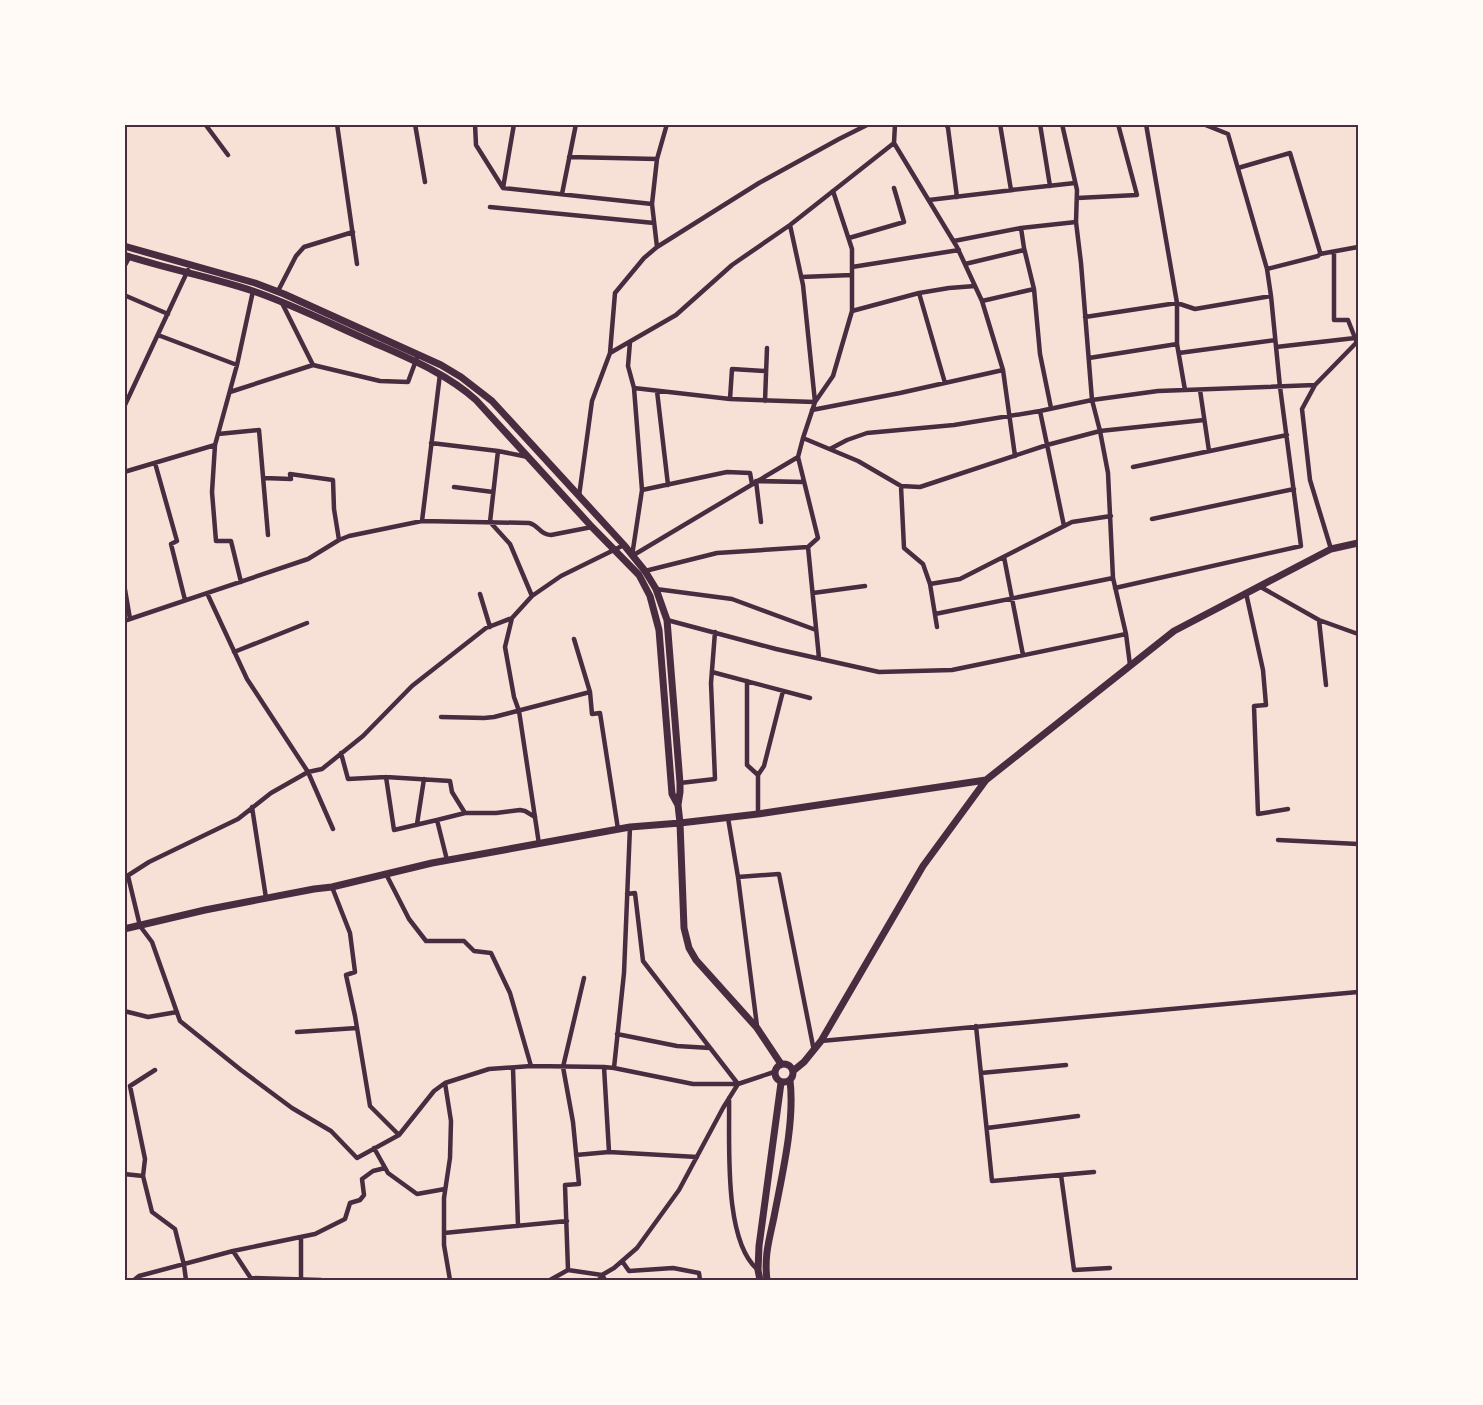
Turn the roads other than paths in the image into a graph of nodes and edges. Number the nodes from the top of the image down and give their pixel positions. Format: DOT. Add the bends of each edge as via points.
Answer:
graph roads {
  1 [pos="205,124"];
  2 [pos="337,124"];
  3 [pos="415,124"];
  4 [pos="475,124"];
  5 [pos="514,124"];
  6 [pos="576,124"];
  7 [pos="667,124"];
  8 [pos="869,124"];
  9 [pos="895,124"];
  10 [pos="946,124"];
  11 [pos="1000,124"];
  12 [pos="1040,124"];
  13 [pos="1062,124"];
  14 [pos="1118,124"];
  15 [pos="1146,124"];
  16 [pos="1203,124"];
  17 [pos="894,143"];
  18 [pos="228,155"];
  19 [pos="569,157"];
  20 [pos="657,159"];
  21 [pos="1238,168"];
  22 [pos="425,182"];
  23 [pos="1076,183"];
  24 [pos="1050,186"];
  25 [pos="503,188"];
  26 [pos="894,188"];
  27 [pos="1014,189"];
  28 [pos="833,191"];
  29 [pos="562,194"];
  30 [pos="957,197"];
  31 [pos="1077,198"];
  32 [pos="929,200"];
  33 [pos="652,204"];
  34 [pos="490,207"];
  35 [pos="1076,222"];
  36 [pos="654,223"];
  37 [pos="790,225"];
  38 [pos="1021,228"];
  39 [pos="352,232"];
  40 [pos="849,238"];
  41 [pos="954,241"];
  42 [pos="124,246"];
  43 [pos="657,247"];
  44 [pos="1359,247"];
  45 [pos="133,249"];
  46 [pos="959,250"];
  47 [pos="1024,250"];
  48 [pos="1334,252"];
  49 [pos="1320,254"];
  50 [pos="127,256"];
  51 [pos="190,264"];
  52 [pos="357,264"];
  53 [pos="965,264"];
  54 [pos="124,267"];
  55 [pos="852,267"];
  56 [pos="1267,269"];
  57 [pos="187,272"];
  58 [pos="852,275"];
  59 [pos="801,277"];
  60 [pos="975,286"];
  61 [pos="1034,289"];
  62 [pos="253,291"];
  63 [pos="278,291"];
  64 [pos="919,293"];
  65 [pos="124,296"];
  66 [pos="1272,296"];
  67 [pos="981,301"];
  68 [pos="282,303"];
  69 [pos="1177,303"];
  70 [pos="852,311"];
  71 [pos="168,314"];
  72 [pos="1085,317"];
  73 [pos="158,335"];
  74 [pos="1275,340"];
  75 [pos="1357,340"];
  76 [pos="630,342"];
  77 [pos="1177,344"];
  78 [pos="1276,347"];
  79 [pos="766,348"];
  80 [pos="1179,352"];
  81 [pos="610,353"];
  82 [pos="416,358"];
  83 [pos="1089,358"];
  84 [pos="237,365"];
  85 [pos="313,365"];
  86 [pos="1004,370"];
  87 [pos="766,371"];
  88 [pos="440,374"];
  89 [pos="945,383"];
  90 [pos="1315,385"];
  91 [pos="1280,387"];
  92 [pos="633,388"];
  93 [pos="1185,390"];
  94 [pos="1200,390"];
  95 [pos="657,391"];
  96 [pos="230,392"];
  97 [pos="730,399"];
  98 [pos="1092,400"];
  99 [pos="765,401"];
  100 [pos="815,402"];
  101 [pos="124,406"];
  102 [pos="1051,408"];
  103 [pos="812,410"];
  104 [pos="1040,411"];
  105 [pos="1009,416"];
  106 [pos="1204,420"];
  107 [pos="1100,430"];
  108 [pos="218,434"];
  109 [pos="1287,435"];
  110 [pos="803,438"];
  111 [pos="431,443"];
  112 [pos="215,445"];
  113 [pos="1047,446"];
  114 [pos="830,449"];
  115 [pos="1209,451"];
  116 [pos="498,452"];
  117 [pos="1015,456"];
  118 [pos="528,457"];
  119 [pos="798,457"];
  120 [pos="156,463"];
  121 [pos="1133,467"];
  122 [pos="124,472"];
  123 [pos="264,478"];
  124 [pos="754,482"];
  125 [pos="804,482"];
  126 [pos="668,485"];
  127 [pos="901,486"];
  128 [pos="454,487"];
  129 [pos="1294,489"];
  130 [pos="642,490"];
  131 [pos="494,492"];
  132 [pos="579,496"];
  133 [pos="1111,516"];
  134 [pos="1152,519"];
  135 [pos="422,521"];
  136 [pos="490,522"];
  137 [pos="761,522"];
  138 [pos="1064,526"];
  139 [pos="592,527"];
  140 [pos="268,535"];
  141 [pos="339,540"];
  142 [pos="1359,543"];
  143 [pos="624,545"];
  144 [pos="808,547"];
  145 [pos="1331,549"];
  146 [pos="614,550"];
  147 [pos="632,556"];
  148 [pos="1004,557"];
  149 [pos="645,571"];
  150 [pos="1113,578"];
  151 [pos="241,582"];
  152 [pos="124,584"];
  153 [pos="930,584"];
  154 [pos="865,586"];
  155 [pos="1259,586"];
  156 [pos="1115,588"];
  157 [pos="656,589"];
  158 [pos="207,593"];
  159 [pos="1246,593"];
  160 [pos="480,594"];
  161 [pos="813,594"];
  162 [pos="532,596"];
  163 [pos="1012,598"];
  164 [pos="185,600"];
  165 [pos="935,614"];
  166 [pos="512,618"];
  167 [pos="127,620"];
  168 [pos="667,620"];
  169 [pos="1319,620"];
  170 [pos="307,623"];
  171 [pos="490,627"];
  172 [pos="938,627"];
  173 [pos="816,630"];
  174 [pos="715,632"];
  175 [pos="1126,634"];
  176 [pos="1359,634"];
  177 [pos="574,639"];
  178 [pos="234,651"];
  179 [pos="1023,655"];
  180 [pos="819,658"];
  181 [pos="1130,665"];
  182 [pos="712,672"];
  183 [pos="747,681"];
  184 [pos="1326,685"];
  185 [pos="783,691"];
  186 [pos="590,692"];
  187 [pos="810,698"];
  188 [pos="519,711"];
  189 [pos="441,717"];
  190 [pos="341,753"];
  191 [pos="308,772"];
  192 [pos="758,775"];
  193 [pos="386,777"];
  194 [pos="424,779"];
  195 [pos="986,780"];
  196 [pos="680,783"];
  197 [pos="678,805"];
  198 [pos="252,807"];
  199 [pos="1288,809"];
  200 [pos="465,813"];
  201 [pos="758,814"];
  202 [pos="536,818"];
  203 [pos="728,818"];
  204 [pos="437,820"];
  205 [pos="680,822"];
  206 [pos="417,825"];
  207 [pos="630,827"];
  208 [pos="333,829"];
  209 [pos="618,829"];
  210 [pos="1278,840"];
  211 [pos="539,844"];
  212 [pos="1359,844"];
  213 [pos="447,860"];
  214 [pos="386,874"];
  215 [pos="126,877"];
  216 [pos="738,878"];
  217 [pos="332,887"];
  218 [pos="627,894"];
  219 [pos="266,898"];
  220 [pos="140,926"];
  221 [pos="124,929"];
  222 [pos="584,978"];
  223 [pos="1359,992"];
  224 [pos="124,1011"];
  225 [pos="177,1012"];
  226 [pos="976,1026"];
  227 [pos="357,1028"];
  228 [pos="757,1028"];
  229 [pos="297,1032"];
  230 [pos="617,1034"];
  231 [pos="821,1041"];
  232 [pos="710,1048"];
  233 [pos="814,1051"];
  234 [pos="781,1064"];
  235 [pos="1066,1065"];
  236 [pos="531,1066"];
  237 [pos="563,1067"];
  238 [pos="604,1067"];
  239 [pos="513,1068"];
  240 [pos="614,1068"];
  241 [pos="154,1070"];
  242 [pos="793,1071"];
  243 [pos="774,1072"];
  244 [pos="981,1073"];
  245 [pos="790,1080"];
  246 [pos="445,1083"];
  247 [pos="781,1083"];
  248 [pos="738,1084"];
  249 [pos="729,1098"];
  250 [pos="1078,1116"];
  251 [pos="987,1128"];
  252 [pos="399,1135"];
  253 [pos="374,1148"];
  254 [pos="609,1152"];
  255 [pos="576,1155"];
  256 [pos="697,1157"];
  257 [pos="385,1168"];
  258 [pos="1094,1172"];
  259 [pos="124,1174"];
  260 [pos="1061,1174"];
  261 [pos="143,1176"];
  262 [pos="445,1189"];
  263 [pos="567,1221"];
  264 [pos="518,1226"];
  265 [pos="444,1233"];
  266 [pos="301,1237"];
  267 [pos="233,1251"];
  268 [pos="622,1261"];
  269 [pos="184,1265"];
  270 [pos="1110,1268"];
  271 [pos="568,1270"];
  272 [pos="758,1270"];
  273 [pos="602,1275"];
  274 [pos="251,1280"];
  275 [pos="301,1280"];
  276 [pos="134,1281"];
  277 [pos="186,1281"];
  278 [pos="321,1281"];
  279 [pos="450,1281"];
  280 [pos="550,1281"];
  281 [pos="599,1281"];
  282 [pos="605,1281"];
  283 [pos="700,1281"];
  284 [pos="760,1281"];
  285 [pos="767,1281"];
  1 -- 18 [label="street"];
  2 -- 39 [label="street"];
  3 -- 22 [label="street"];
  4 -- 25 [label="street" via="476,146"];
  5 -- 25 [label="street"];
  6 -- 19 [label="street"];
  7 -- 20 [label="street"];
  8 -- 43 [label="street" via="759,183"];
  9 -- 17 [label="street"];
  10 -- 30 [label="street"];
  11 -- 27 [label="street" via="1011,190"];
  12 -- 24 [label="street"];
  13 -- 23 [label="street"];
  14 -- 31 [label="street" via="1137,195"];
  15 -- 69 [label="street"];
  16 -- 21 [label="street" via="1228,135"];
  17 -- 28 [label="street"];
  17 -- 32 [label="street"];
  19 -- 20 [label="street"];
  19 -- 29 [label="street"];
  20 -- 33 [label="street"];
  21 -- 49 [label="street" via="1290,153"];
  21 -- 56 [label="street"];
  23 -- 24 [label="street"];
  23 -- 31 [label="street"];
  24 -- 27 [label="street"];
  25 -- 29 [label="street"];
  26 -- 40 [label="street" via="904,222"];
  27 -- 30 [label="street"];
  28 -- 37 [label="street"];
  28 -- 40 [label="street"];
  29 -- 33 [label="street"];
  30 -- 32 [label="street"];
  31 -- 35 [label="street"];
  32 -- 41 [label="street"];
  33 -- 36 [label="street"];
  34 -- 36 [label="street"];
  35 -- 38 [label="street"];
  35 -- 72 [label="street"];
  36 -- 43 [label="street"];
  37 -- 59 [label="street"];
  37 -- 76 [label="street" via="732,265 676,315"];
  38 -- 41 [label="street"];
  38 -- 47 [label="street"];
  39 -- 52 [label="street"];
  39 -- 63 [label="street" via="304,247"];
  40 -- 55 [label="street"];
  41 -- 46 [label="street"];
  42 -- 45 [label="main road"];
  43 -- 81 [label="street" via="615,293"];
  44 -- 48 [label="street"];
  45 -- 50 [label="street"];
  45 -- 51 [label="main road"];
  46 -- 53 [label="street"];
  46 -- 55 [label="street"];
  47 -- 53 [label="street"];
  47 -- 61 [label="street"];
  48 -- 49 [label="street"];
  48 -- 75 [label="street" via="1335,320 1348,320"];
  49 -- 56 [label="street"];
  50 -- 54 [label="street"];
  50 -- 57 [label="main road"];
  51 -- 57 [label="street"];
  51 -- 63 [label="main road"];
  53 -- 60 [label="street"];
  55 -- 58 [label="street"];
  56 -- 66 [label="street"];
  57 -- 62 [label="main road"];
  57 -- 71 [label="street"];
  58 -- 59 [label="street"];
  58 -- 70 [label="street"];
  59 -- 100 [label="street"];
  60 -- 64 [label="street"];
  60 -- 67 [label="street"];
  61 -- 67 [label="street"];
  61 -- 102 [label="street" via="1040,354"];
  62 -- 68 [label="main road"];
  62 -- 84 [label="street"];
  63 -- 82 [label="main road"];
  64 -- 70 [label="street"];
  64 -- 89 [label="street"];
  65 -- 71 [label="street"];
  66 -- 69 [label="street" via="1195,309"];
  66 -- 74 [label="street"];
  67 -- 86 [label="street"];
  68 -- 82 [label="main road"];
  68 -- 85 [label="street"];
  69 -- 72 [label="street"];
  69 -- 77 [label="street"];
  70 -- 100 [label="street" via="833,376"];
  71 -- 73 [label="street"];
  72 -- 83 [label="street"];
  73 -- 84 [label="street"];
  73 -- 101 [label="street"];
  74 -- 78 [label="street"];
  74 -- 80 [label="street"];
  75 -- 78 [label="street"];
  75 -- 90 [label="street"];
  76 -- 81 [label="street"];
  76 -- 92 [label="street" via="628,366"];
  77 -- 80 [label="street"];
  77 -- 83 [label="street"];
  78 -- 91 [label="street"];
  79 -- 87 [label="street"];
  80 -- 93 [label="street"];
  81 -- 132 [label="street" via="592,401"];
  82 -- 85 [label="street" via="408,382 380,381"];
  82 -- 88 [label="main road"];
  82 -- 132 [label="main road" via="441,365 492,401"];
  83 -- 98 [label="street"];
  84 -- 96 [label="street"];
  85 -- 96 [label="street"];
  86 -- 89 [label="street"];
  86 -- 105 [label="street"];
  87 -- 97 [label="street" via="732,369"];
  87 -- 99 [label="street"];
  88 -- 111 [label="street"];
  88 -- 118 [label="main road" via="476,400"];
  89 -- 103 [label="street"];
  90 -- 91 [label="street"];
  90 -- 145 [label="street" via="1302,410 1310,480"];
  91 -- 94 [label="street"];
  91 -- 109 [label="street"];
  92 -- 95 [label="street"];
  92 -- 130 [label="street"];
  93 -- 94 [label="street"];
  93 -- 98 [label="street"];
  94 -- 106 [label="street"];
  95 -- 97 [label="street"];
  95 -- 126 [label="street"];
  96 -- 108 [label="street"];
  97 -- 99 [label="street"];
  98 -- 102 [label="street"];
  98 -- 107 [label="street"];
  99 -- 100 [label="street"];
  100 -- 103 [label="street"];
  102 -- 104 [label="street"];
  103 -- 110 [label="street"];
  104 -- 105 [label="street"];
  104 -- 113 [label="street"];
  105 -- 114 [label="street" via="867,433"];
  105 -- 117 [label="street"];
  106 -- 107 [label="street"];
  106 -- 115 [label="street"];
  107 -- 113 [label="street"];
  107 -- 133 [label="street"];
  108 -- 112 [label="street"];
  108 -- 123 [label="street" via="259,430"];
  109 -- 115 [label="street"];
  109 -- 129 [label="street"];
  110 -- 114 [label="street"];
  110 -- 119 [label="street"];
  111 -- 116 [label="street"];
  111 -- 135 [label="street"];
  112 -- 120 [label="street"];
  112 -- 151 [label="street" via="212,492 216,541 231,541"];
  113 -- 117 [label="street"];
  113 -- 138 [label="street"];
  114 -- 127 [label="street"];
  115 -- 121 [label="street"];
  116 -- 118 [label="street"];
  116 -- 131 [label="street"];
  117 -- 127 [label="street" via="920,487"];
  118 -- 139 [label="main road"];
  119 -- 124 [label="street"];
  119 -- 125 [label="street"];
  120 -- 122 [label="street"];
  120 -- 164 [label="street" via="177,541 171,544"];
  123 -- 140 [label="street"];
  123 -- 141 [label="street" via="291,479 291,474 333,480"];
  124 -- 125 [label="street"];
  124 -- 126 [label="street" via="750,473 727,472"];
  124 -- 137 [label="street"];
  124 -- 147 [label="street"];
  125 -- 144 [label="street" via="818,538"];
  126 -- 130 [label="street"];
  127 -- 153 [label="street" via="904,548 923,564"];
  128 -- 131 [label="street"];
  129 -- 134 [label="street"];
  129 -- 156 [label="street" via="1301,546"];
  130 -- 147 [label="street"];
  131 -- 136 [label="street"];
  132 -- 143 [label="main road"];
  133 -- 138 [label="street"];
  133 -- 150 [label="street"];
  135 -- 136 [label="street"];
  135 -- 141 [label="street"];
  136 -- 139 [label="street" via="533,523 545,535"];
  136 -- 162 [label="street" via="510,544"];
  138 -- 148 [label="street"];
  139 -- 146 [label="main road"];
  141 -- 151 [label="street" via="308,559"];
  142 -- 145 [label="main road"];
  143 -- 146 [label="street"];
  143 -- 147 [label="main road"];
  144 -- 149 [label="street" via="717,553"];
  144 -- 161 [label="street"];
  145 -- 155 [label="main road"];
  146 -- 162 [label="street" via="561,576"];
  146 -- 197 [label="main road" via="639,575 654,607 672,794"];
  147 -- 149 [label="main road"];
  148 -- 153 [label="street" via="960,579"];
  148 -- 163 [label="street"];
  149 -- 157 [label="main road"];
  150 -- 156 [label="street"];
  150 -- 163 [label="street"];
  151 -- 158 [label="street"];
  152 -- 167 [label="street"];
  153 -- 165 [label="street"];
  154 -- 161 [label="street"];
  155 -- 159 [label="main road"];
  155 -- 169 [label="street"];
  156 -- 175 [label="street"];
  157 -- 168 [label="main road"];
  157 -- 173 [label="street" via="732,599"];
  158 -- 164 [label="street"];
  158 -- 178 [label="street"];
  159 -- 181 [label="main road" via="1174,631"];
  159 -- 199 [label="street" via="1263,670 1266,705 1254,706 1258,814"];
  160 -- 171 [label="street"];
  161 -- 173 [label="street"];
  162 -- 166 [label="street"];
  163 -- 165 [label="street"];
  163 -- 179 [label="street"];
  164 -- 167 [label="street"];
  165 -- 172 [label="street"];
  166 -- 171 [label="street"];
  166 -- 188 [label="street" via="505,647"];
  168 -- 174 [label="street"];
  168 -- 196 [label="main road"];
  169 -- 176 [label="street"];
  169 -- 184 [label="street"];
  170 -- 178 [label="street"];
  171 -- 190 [label="street" via="412,686"];
  173 -- 180 [label="street"];
  174 -- 180 [label="street"];
  174 -- 182 [label="street"];
  175 -- 179 [label="street"];
  175 -- 181 [label="street"];
  177 -- 186 [label="street"];
  178 -- 191 [label="street" via="247,679"];
  179 -- 180 [label="street" via="952,670 879,672"];
  181 -- 195 [label="main road"];
  182 -- 183 [label="street"];
  182 -- 196 [label="street" via="714,779"];
  183 -- 185 [label="street"];
  183 -- 192 [label="street" via="747,765"];
  185 -- 187 [label="street"];
  185 -- 192 [label="street" via="764,766"];
  186 -- 188 [label="street"];
  186 -- 209 [label="street" via="592,714 600,713"];
  188 -- 189 [label="street" via="484,718"];
  188 -- 202 [label="street"];
  190 -- 191 [label="street" via="322,769"];
  190 -- 193 [label="street" via="348,779"];
  191 -- 198 [label="street"];
  191 -- 208 [label="street"];
  192 -- 201 [label="street"];
  193 -- 194 [label="street"];
  193 -- 206 [label="street" via="394,830"];
  194 -- 200 [label="street" via="450,781"];
  194 -- 206 [label="street"];
  195 -- 201 [label="main road"];
  195 -- 231 [label="main road" via="923,866"];
  196 -- 197 [label="main road"];
  197 -- 205 [label="main road"];
  198 -- 215 [label="street" via="238,819"];
  198 -- 219 [label="street"];
  200 -- 202 [label="street" via="520,810"];
  200 -- 204 [label="street"];
  201 -- 203 [label="main road"];
  202 -- 211 [label="street"];
  203 -- 205 [label="main road"];
  203 -- 216 [label="street"];
  204 -- 206 [label="street"];
  204 -- 213 [label="street"];
  205 -- 207 [label="main road"];
  205 -- 228 [label="main road" via="684,928 689,948"];
  207 -- 209 [label="main road"];
  207 -- 218 [label="street"];
  209 -- 211 [label="main road"];
  210 -- 212 [label="street"];
  211 -- 213 [label="main road"];
  213 -- 214 [label="main road"];
  214 -- 217 [label="main road"];
  214 -- 236 [label="street" via="409,920 426,940 464,941 474,951 491,953 510,993"];
  215 -- 220 [label="street"];
  216 -- 228 [label="street"];
  216 -- 233 [label="street" via="779,874"];
  217 -- 219 [label="main road"];
  217 -- 227 [label="street" via="350,933 355,972 346,975"];
  218 -- 230 [label="street"];
  218 -- 232 [label="street" via="635,893 643,961"];
  219 -- 220 [label="main road"];
  220 -- 221 [label="main road"];
  220 -- 225 [label="street" via="152,942"];
  222 -- 237 [label="street"];
  223 -- 226 [label="street"];
  224 -- 225 [label="street" via="148,1017"];
  225 -- 253 [label="street" via="180,1021 292,1108 331,1131 357,1158"];
  226 -- 231 [label="street"];
  226 -- 244 [label="street"];
  227 -- 229 [label="street"];
  227 -- 252 [label="street" via="370,1106"];
  228 -- 234 [label="main road"];
  230 -- 232 [label="street"];
  230 -- 240 [label="street"];
  231 -- 233 [label="main road"];
  232 -- 248 [label="street"];
  233 -- 242 [label="main road"];
  234 -- 242 [label="main road"];
  234 -- 243 [label="main road"];
  235 -- 244 [label="street"];
  236 -- 237 [label="street"];
  236 -- 239 [label="street"];
  237 -- 238 [label="street"];
  237 -- 255 [label="street"];
  238 -- 240 [label="street"];
  238 -- 254 [label="street"];
  239 -- 246 [label="street" via="489,1069"];
  239 -- 264 [label="street"];
  240 -- 248 [label="street" via="693,1084"];
  241 -- 261 [label="street" via="129,1086 145,1159"];
  242 -- 245 [label="main road"];
  243 -- 247 [label="main road"];
  243 -- 248 [label="street"];
  244 -- 251 [label="street"];
  245 -- 247 [label="main road"];
  245 -- 285 [label="main road" via="789,1128 768,1240"];
  246 -- 252 [label="street"];
  246 -- 262 [label="street" via="451,1121"];
  247 -- 272 [label="main road"];
  248 -- 249 [label="street"];
  249 -- 256 [label="street"];
  249 -- 272 [label="street" via="732,1207 739,1239"];
  250 -- 251 [label="street"];
  251 -- 260 [label="street" via="992,1181"];
  252 -- 253 [label="street"];
  253 -- 257 [label="street"];
  254 -- 255 [label="street"];
  254 -- 256 [label="street"];
  255 -- 263 [label="street" via="579,1184 565,1185"];
  256 -- 268 [label="street" via="679,1190 637,1248"];
  257 -- 262 [label="street" via="417,1194"];
  257 -- 266 [label="street" via="362,1179 364,1195 350,1203 345,1219"];
  258 -- 260 [label="street"];
  259 -- 261 [label="street"];
  260 -- 270 [label="street" via="1074,1270"];
  261 -- 269 [label="street" via="152,1212 175,1229"];
  262 -- 265 [label="street"];
  263 -- 264 [label="street"];
  263 -- 271 [label="street"];
  264 -- 265 [label="street"];
  265 -- 279 [label="street"];
  266 -- 267 [label="street"];
  266 -- 275 [label="street"];
  267 -- 269 [label="street"];
  267 -- 274 [label="street"];
  268 -- 273 [label="street"];
  268 -- 283 [label="street" via="629,1271 673,1268 699,1273"];
  269 -- 276 [label="street" via="139,1276"];
  269 -- 277 [label="street"];
  271 -- 273 [label="street"];
  271 -- 280 [label="street"];
  272 -- 284 [label="main road"];
  273 -- 281 [label="street"];
  273 -- 282 [label="street"];
  274 -- 275 [label="street"];
  275 -- 278 [label="street"];
}
